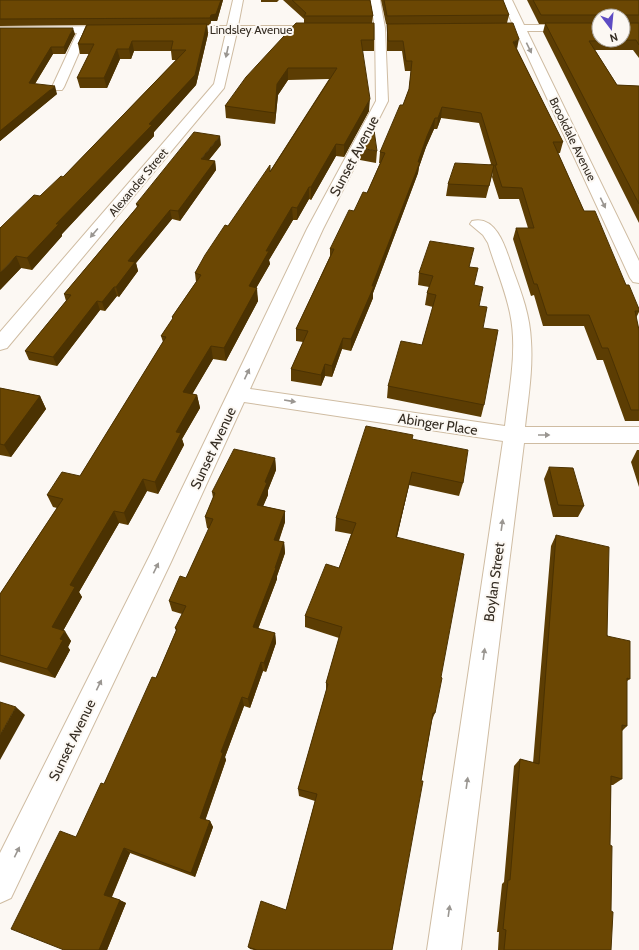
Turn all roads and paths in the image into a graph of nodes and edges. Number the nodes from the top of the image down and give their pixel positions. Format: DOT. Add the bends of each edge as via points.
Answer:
graph roads {
  1 [pos="238,0"];
  2 [pos="375,0"];
  3 [pos="506,0"];
  4 [pos="333,28"];
  5 [pos="473,28"];
  6 [pos="520,28"];
  7 [pos="591,28"];
  8 [pos="84,29"];
  9 [pos="123,29"];
  10 [pos="170,29"];
  11 [pos="232,29"];
  12 [pos="0,30"];
  13 [pos="58,87"];
  14 [pos="478,224"];
  15 [pos="639,278"];
  16 [pos="0,344"];
  17 [pos="238,394"];
  18 [pos="514,435"];
  19 [pos="639,435"];
  20 [pos="0,887"];
  21 [pos="444,950"];
  1 -- 11 [label="street, Alexander Street"];
  17 -- 2 [label="street, Sunset Avenue, one-way" via="315,229 382,101 380,28"];
  3 -- 6 [label="street, Brookdale Avenue"];
  4 -- 11 [label="street, Lindsley Avenue"];
  5 -- 6 [label="street"];
  6 -- 7 [label="street"];
  6 -- 15 [label="street, Brookdale Avenue, one-way"];
  8 -- 9 [label="street"];
  8 -- 12 [label="street"];
  8 -- 13 [label="street"];
  10 -- 11 [label="street, Lindsley Avenue"];
  11 -- 16 [label="street, Alexander Street, one-way" via="220,85"];
  14 -- 18 [label="street, Boylan Street" via="486,228 496,243 519,313 521,371"];
  17 -- 18 [label="street, Abinger Place, one-way"];
  20 -- 17 [label="street, Sunset Avenue, one-way" via="160,562"];
  18 -- 19 [label="street, Abinger Place, one-way"];
  21 -- 18 [label="street, Boylan Street, one-way"];
}
